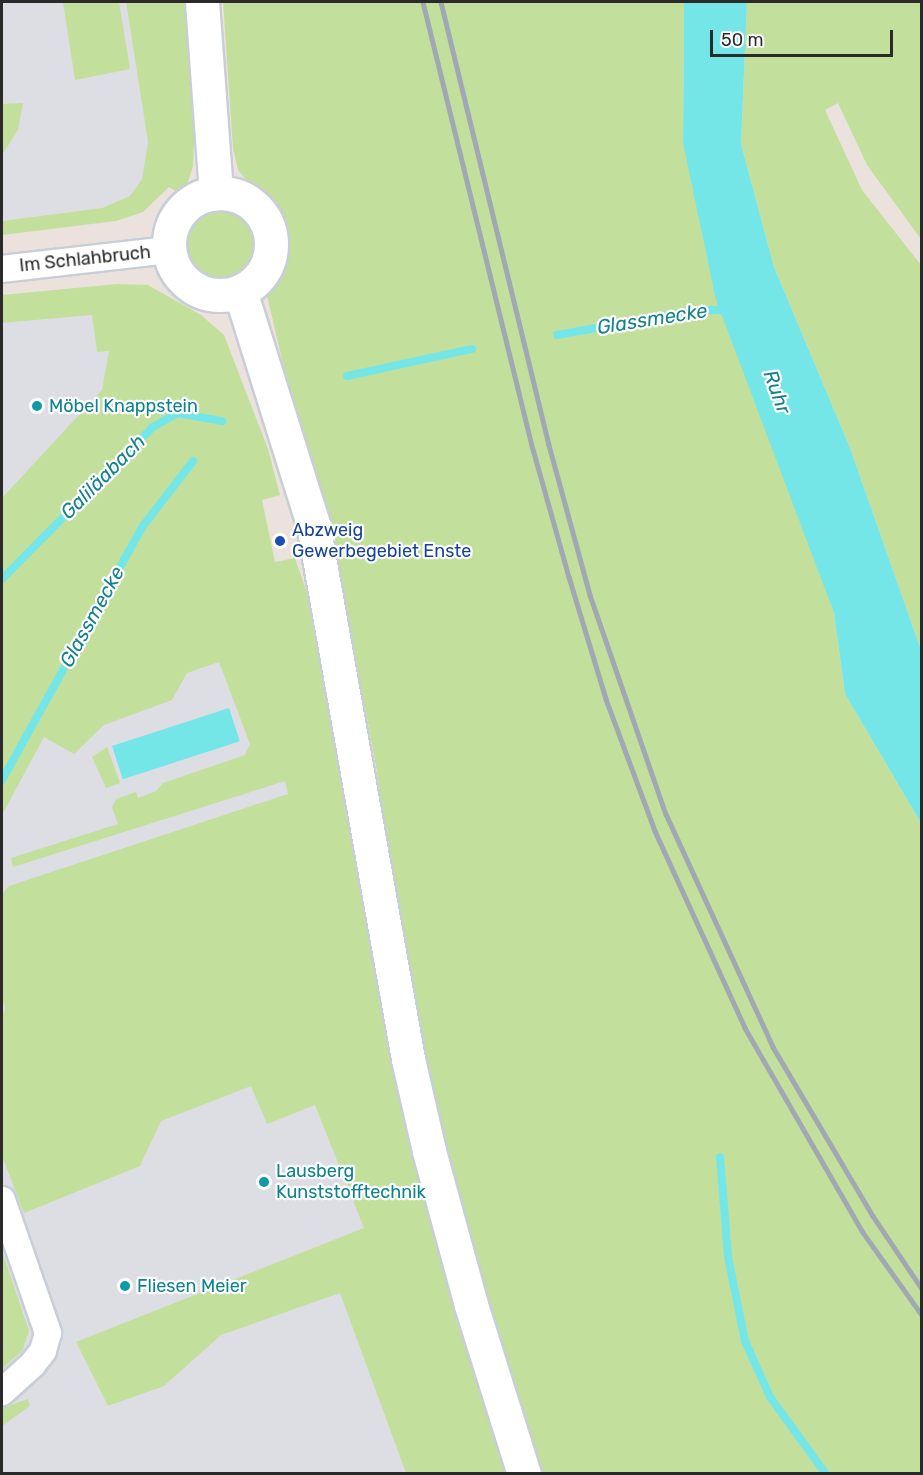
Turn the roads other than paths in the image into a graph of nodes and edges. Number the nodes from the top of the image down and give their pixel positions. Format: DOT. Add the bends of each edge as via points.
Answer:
graph roads {
  1 [pos="202,2"];
  2 [pos="216,193"];
  3 [pos="169,250"];
  4 [pos="2,269"];
  5 [pos="240,291"];
  6 [pos="2,1200"];
  7 [pos="2,1392"];
  8 [pos="524,1473"];
  1 -- 2 [label="main road"];
  2 -- 3 [label="main road" via="200,197 175,218"];
  2 -- 5 [label="main road" via="245,200 257,209 270,235 263,271"];
  3 -- 4 [label="street, Im Schlahbruch"];
  3 -- 5 [label="main road" via="186,283 212,294"];
  5 -- 8 [label="main road" via="313,524 402,1026 429,1151 471,1305"];
  6 -- 7 [label="street" via="48,1333 43,1351 33,1364"];
}
